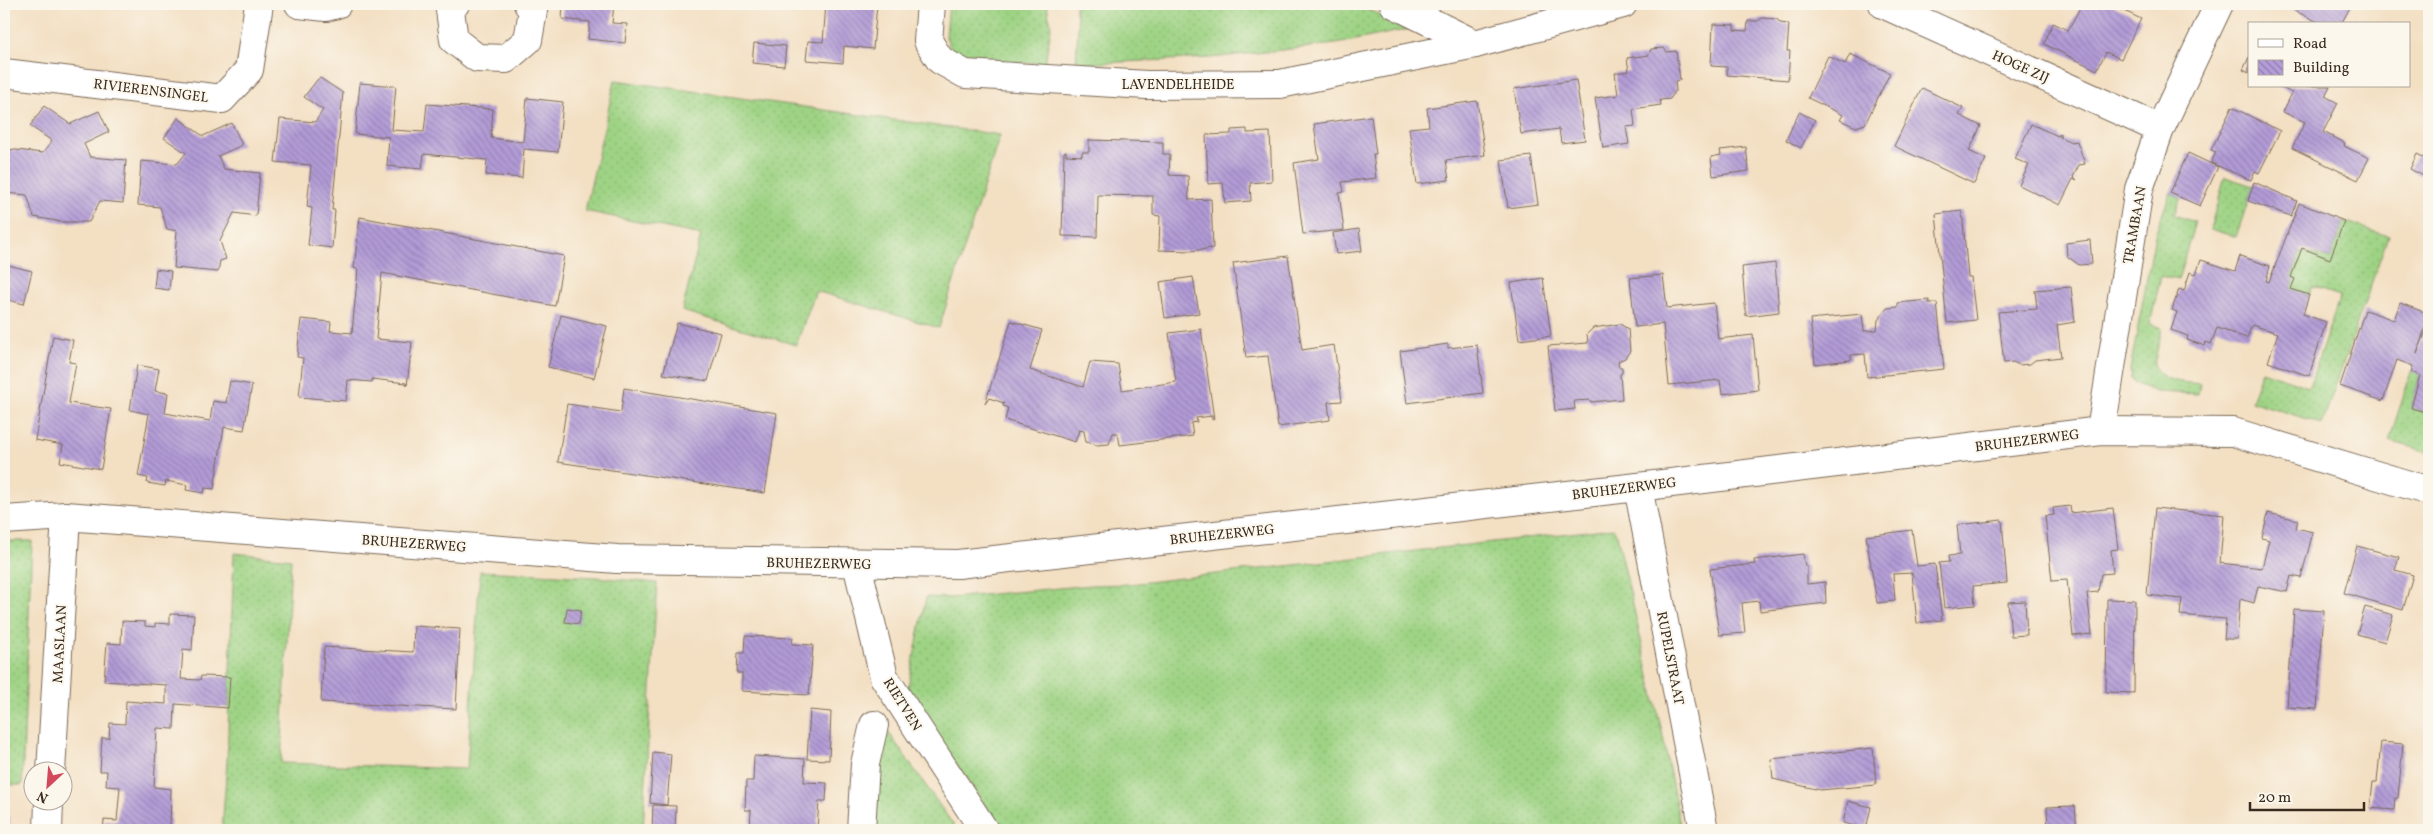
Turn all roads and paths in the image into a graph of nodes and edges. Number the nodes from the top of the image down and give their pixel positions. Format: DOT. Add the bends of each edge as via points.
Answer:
graph roads {
  1 [pos="259,4"];
  2 [pos="300,4"];
  3 [pos="337,4"];
  4 [pos="454,4"];
  5 [pos="528,4"];
  6 [pos="931,4"];
  7 [pos="1394,4"];
  8 [pos="1623,4"];
  9 [pos="1883,4"];
  10 [pos="2218,4"];
  11 [pos="1476,44"];
  12 [pos="4,73"];
  13 [pos="2160,129"];
  14 [pos="2101,431"];
  15 [pos="1638,487"];
  16 [pos="2429,491"];
  17 [pos="66,516"];
  18 [pos="4,520"];
  19 [pos="857,564"];
  20 [pos="874,725"];
  21 [pos="52,762"];
  22 [pos="49,812"];
  23 [pos="48,830"];
  24 [pos="860,830"];
  25 [pos="984,830"];
  26 [pos="1704,830"];
  1 -- 12 [label="street, RIVIERENSINGEL" via="249,70 222,99"];
  2 -- 3 [label="street" via="326,8"];
  4 -- 5 [label="street" via="450,10 454,40 477,58 506,58 528,40 533,11"];
  6 -- 11 [label="street, LAVENDELHEIDE" via="928,40 940,60 965,74 1147,85 1280,84"];
  7 -- 11 [label="street"];
  8 -- 11 [label="street, LAVENDELHEIDE"];
  9 -- 13 [label="street, HOGE ZIJ"];
  10 -- 13 [label="street, TRAMBAAN"];
  13 -- 14 [label="street, TRAMBAAN" via="2139,189"];
  14 -- 15 [label="street, BRUHEZERWEG"];
  14 -- 16 [label="street, BRUHEZERWEG" via="2233,432"];
  15 -- 19 [label="street, BRUHEZERWEG" via="958,564"];
  15 -- 26 [label="street, RUPELSTRAAT"];
  17 -- 18 [label="street, BRUHEZERWEG"];
  17 -- 19 [label="street, BRUHEZERWEG" via="617,559"];
  17 -- 21 [label="street, MAASLAAN"];
  19 -- 25 [label="street, RIETVEN" via="884,677"];
  20 -- 24 [label="street" via="865,764"];
  22 -- 23 [label="street"];
}
